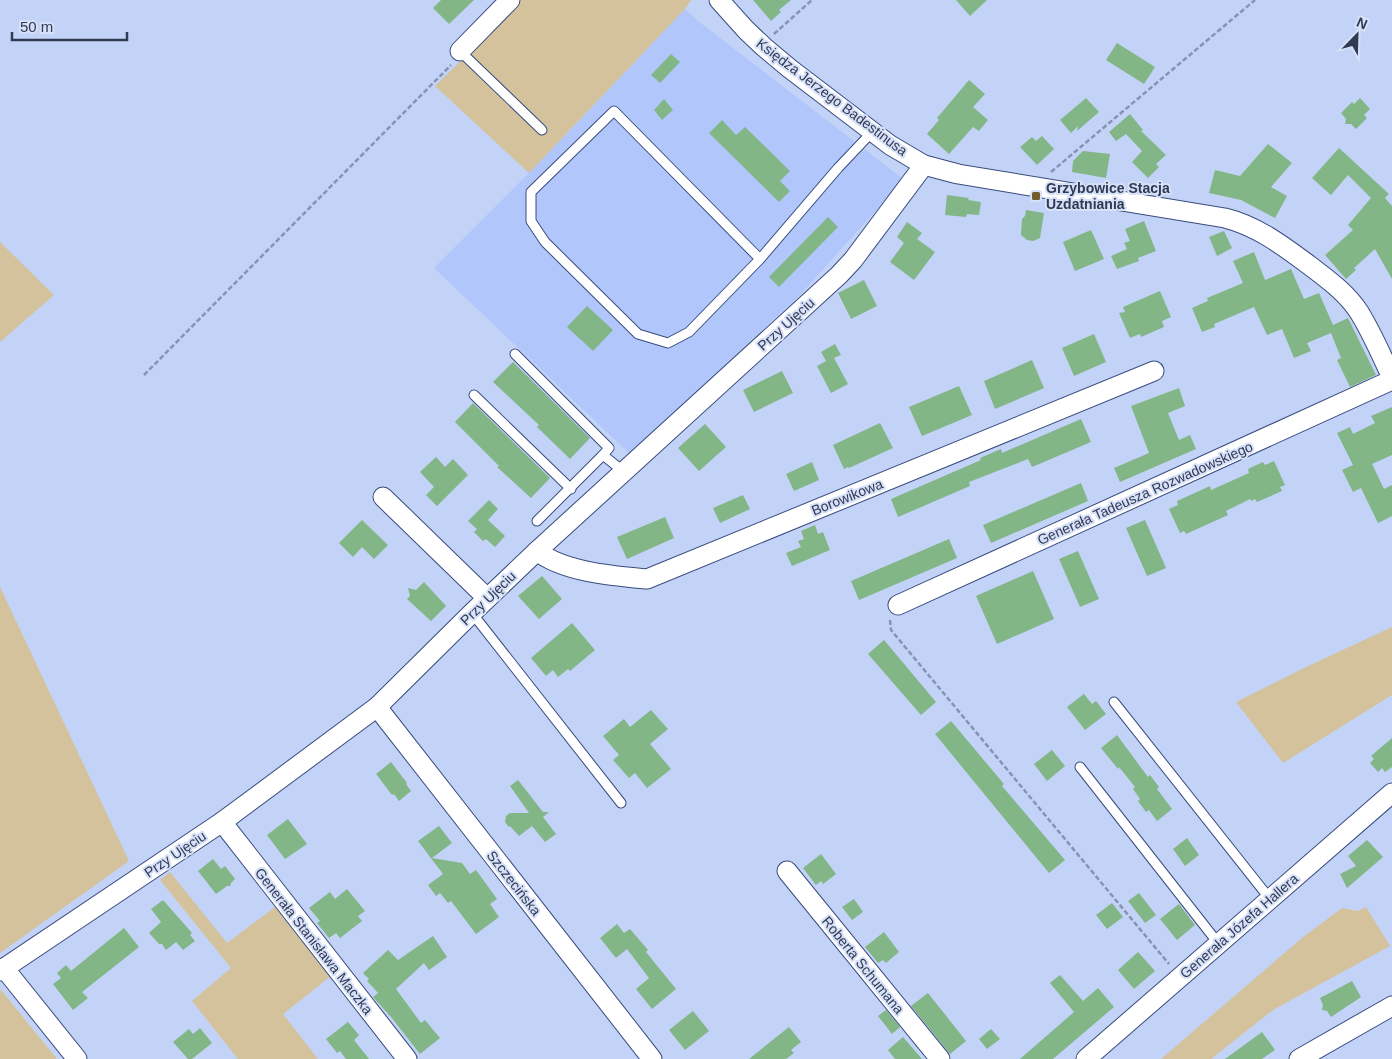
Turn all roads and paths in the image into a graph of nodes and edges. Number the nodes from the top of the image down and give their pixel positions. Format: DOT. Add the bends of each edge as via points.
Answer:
graph roads {
  1 [pos="510,0"];
  2 [pos="719,0"];
  3 [pos="812,0"];
  4 [pos="1255,0"];
  5 [pos="762,44"];
  6 [pos="460,51"];
  7 [pos="542,130"];
  8 [pos="873,131"];
  9 [pos="924,164"];
  10 [pos="1034,186"];
  11 [pos="760,259"];
  12 [pos="515,354"];
  13 [pos="1154,371"];
  14 [pos="144,375"];
  15 [pos="1392,379"];
  16 [pos="474,394"];
  17 [pos="603,455"];
  18 [pos="624,472"];
  19 [pos="571,489"];
  20 [pos="383,497"];
  21 [pos="537,521"];
  22 [pos="537,551"];
  23 [pos="487,598"];
  24 [pos="898,605"];
  25 [pos="472,613"];
  26 [pos="1114,702"];
  27 [pos="377,707"];
  28 [pos="1080,767"];
  29 [pos="1392,792"];
  30 [pos="621,803"];
  31 [pos="222,822"];
  32 [pos="787,871"];
  33 [pos="1270,899"];
  34 [pos="1218,943"];
  35 [pos="2,970"];
  36 [pos="1180,977"];
  37 [pos="1392,1006"];
  38 [pos="77,1059"];
  39 [pos="406,1059"];
  40 [pos="652,1059"];
  41 [pos="940,1059"];
  42 [pos="1086,1059"];
  43 [pos="1299,1059"];
  1 -- 6 [label="street"];
  2 -- 5 [label="street, Księdza Jerzego Badestinusa"];
  3 -- 5 [label="path"];
  4 -- 10 [label="path"];
  5 -- 8 [label="street, Księdza Jerzego Badestinusa"];
  6 -- 7 [label="lane"];
  6 -- 14 [label="path" via="449,68"];
  8 -- 9 [label="street, Księdza Jerzego Badestinusa" via="890,145"];
  8 -- 11 [label="lane"];
  9 -- 10 [label="street, Księdza Jerzego Badestinusa" via="958,174"];
  9 -- 18 [label="street, Przy Ujęciu" via="839,275"];
  10 -- 15 [label="street, Księdza Jerzego Badestinusa" via="1225,218 1260,230 1347,296 1369,329"];
  11 -- 11 [label="lane" via="614,111 531,192 531,221 545,242 638,334 661,341 668,343 689,332"];
  12 -- 17 [label="lane" via="609,448"];
  13 -- 22 [label="street, Borowikowa" via="647,579 619,577 559,564"];
  15 -- 24 [label="street, Generała Tadeusza Rozwadowskiego"];
  16 -- 19 [label="lane"];
  17 -- 18 [label="lane"];
  17 -- 19 [label="lane"];
  18 -- 22 [label="street, Przy Ujęciu"];
  19 -- 21 [label="lane"];
  20 -- 23 [label="street"];
  22 -- 23 [label="street, Przy Ujęciu"];
  23 -- 25 [label="street, Przy Ujęciu"];
  24 -- 36 [label="path" via="889,619 891,630"];
  25 -- 27 [label="street, Przy Ujęciu"];
  25 -- 30 [label="lane"];
  26 -- 33 [label="lane"];
  27 -- 31 [label="street, Przy Ujęciu"];
  27 -- 40 [label="street, Szczecińska"];
  28 -- 34 [label="lane"];
  29 -- 33 [label="street, Generała Józefa Hallera"];
  31 -- 35 [label="street, Przy Ujęciu"];
  31 -- 39 [label="street, Generała Stanisława Maczka"];
  32 -- 41 [label="street, Roberta Schumana"];
  33 -- 34 [label="street, Generała Józefa Hallera"];
  34 -- 36 [label="street, Generała Józefa Hallera"];
  35 -- 38 [label="street"];
  36 -- 42 [label="street, Generała Józefa Hallera"];
  37 -- 43 [label="street"];
}
